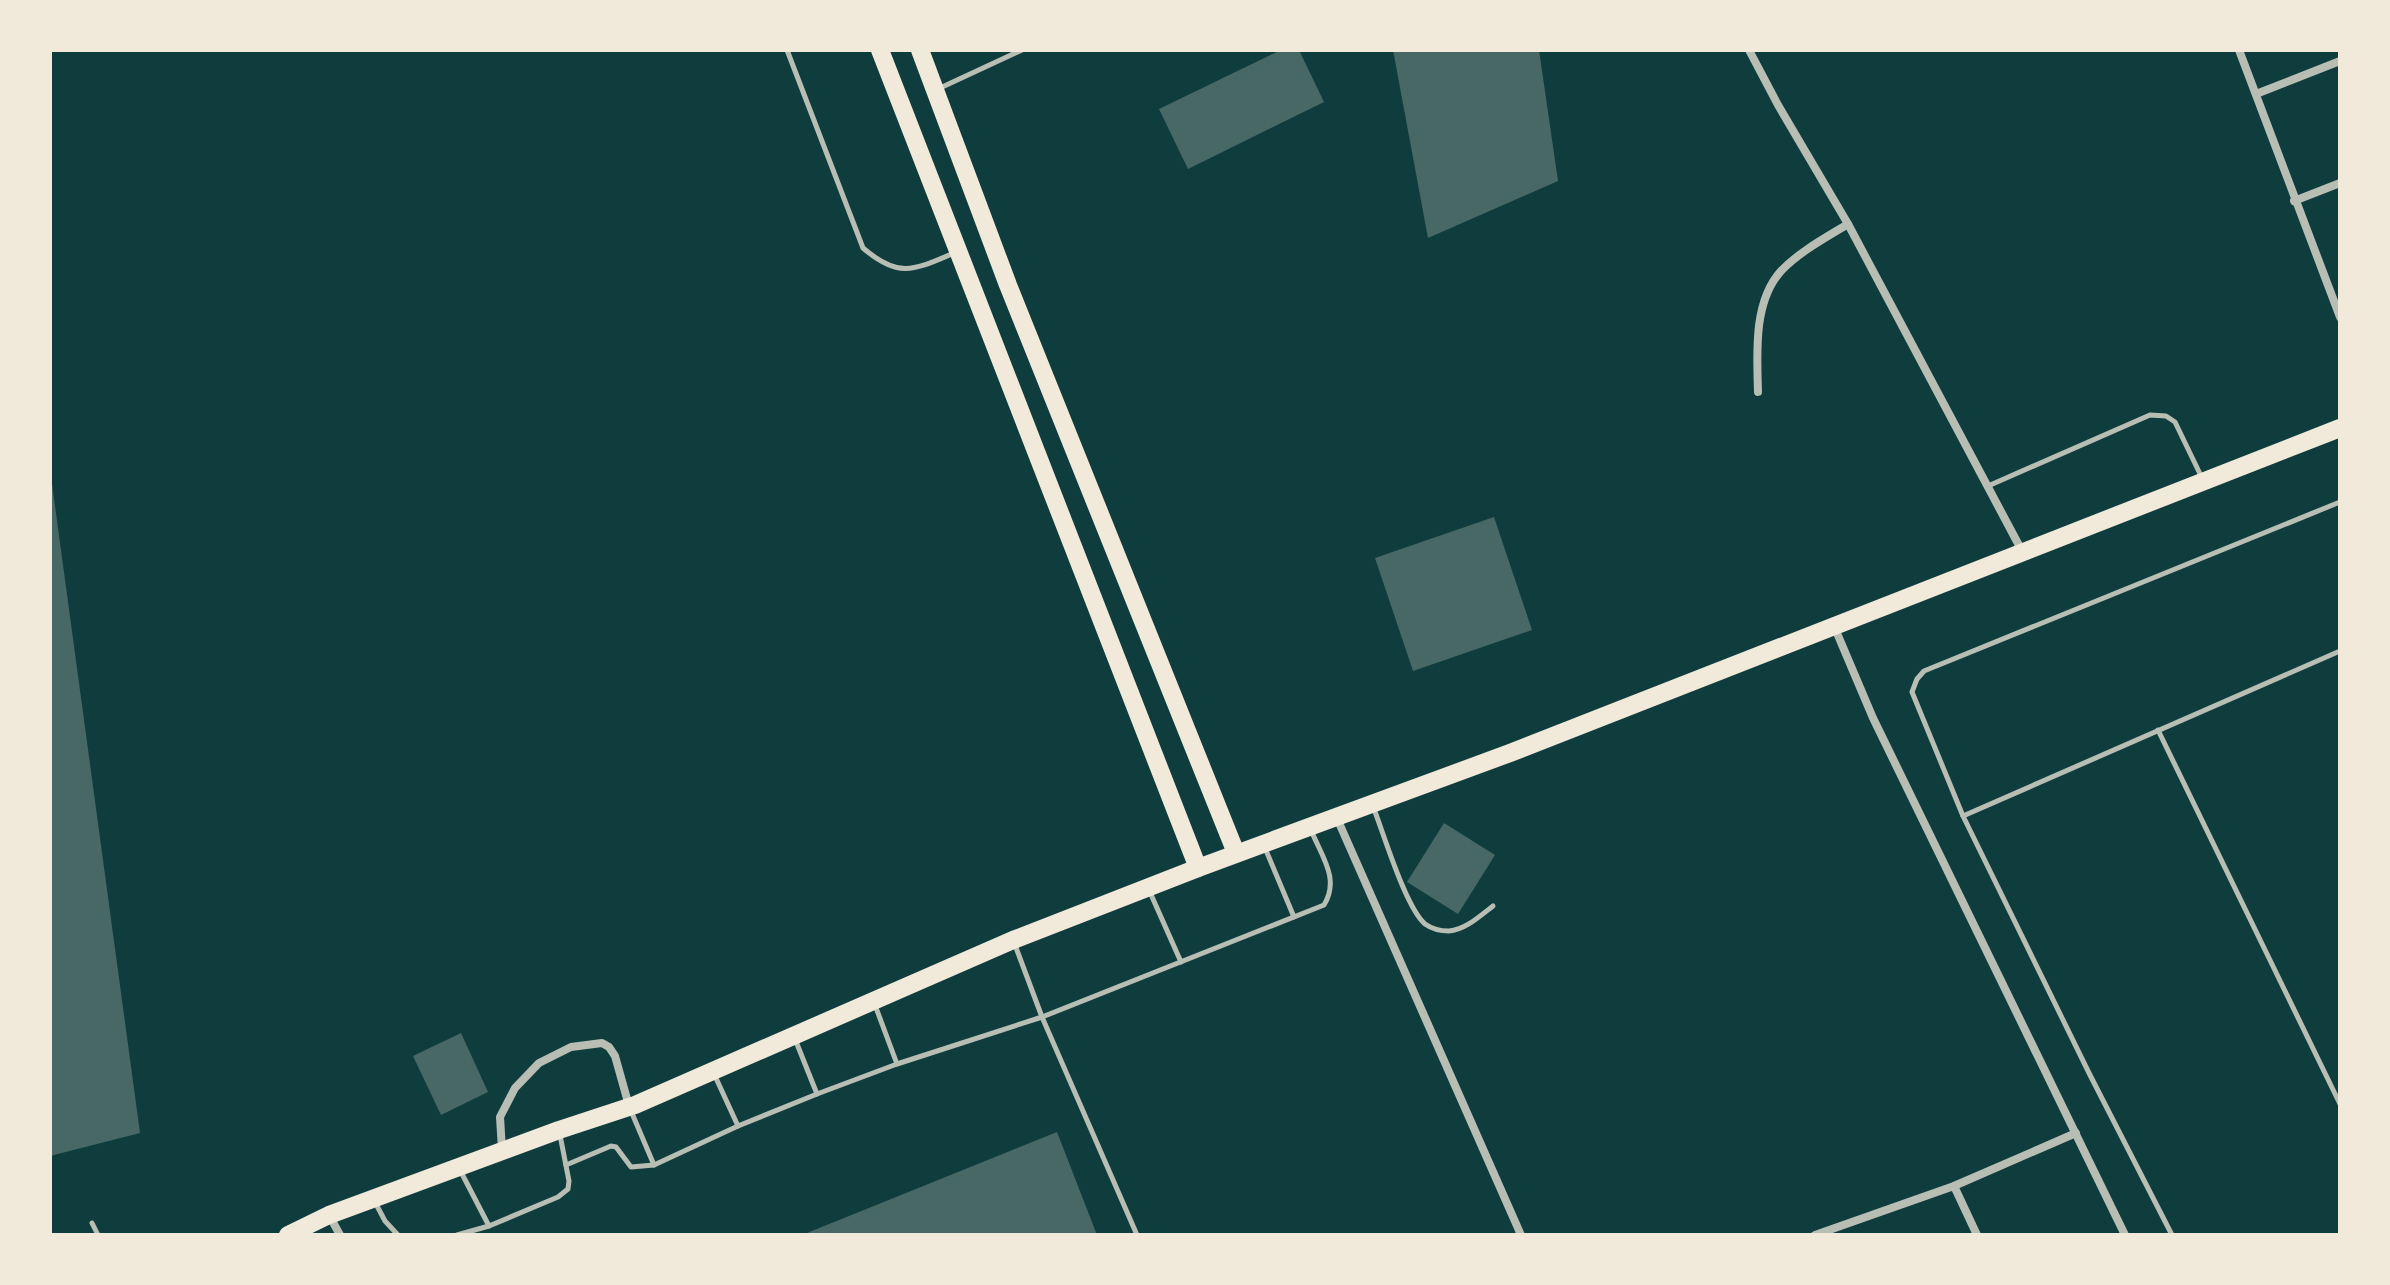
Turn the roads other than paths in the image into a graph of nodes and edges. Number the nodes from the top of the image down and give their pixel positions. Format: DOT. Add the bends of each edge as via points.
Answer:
graph roads {
  1 [pos="787,50"];
  2 [pos="880,50"];
  3 [pos="920,50"];
  4 [pos="1022,50"];
  5 [pos="1749,50"];
  6 [pos="2239,50"];
  7 [pos="2340,61"];
  8 [pos="935,90"];
  9 [pos="2256,94"];
  10 [pos="2340,183"];
  11 [pos="2294,201"];
  12 [pos="1848,224"];
  13 [pos="959,251"];
  14 [pos="2340,317"];
  15 [pos="1758,392"];
  16 [pos="2340,428"];
  17 [pos="2204,483"];
  18 [pos="1988,486"];
  19 [pos="2340,502"];
  20 [pos="2022,552"];
  21 [pos="1834,626"];
  22 [pos="2340,651"];
  23 [pos="2158,730"];
  24 [pos="1372,804"];
  25 [pos="1336,816"];
  26 [pos="1963,816"];
  27 [pos="1309,826"];
  28 [pos="1263,843"];
  29 [pos="1236,853"];
  30 [pos="1198,868"];
  31 [pos="1148,887"];
  32 [pos="1493,906"];
  33 [pos="1294,917"];
  34 [pos="1013,940"];
  35 [pos="1181,962"];
  36 [pos="873,1000"];
  37 [pos="1042,1017"];
  38 [pos="793,1034"];
  39 [pos="897,1064"];
  40 [pos="712,1069"];
  41 [pos="817,1094"];
  42 [pos="2340,1104"];
  43 [pos="629,1107"];
  44 [pos="738,1126"];
  45 [pos="559,1130"];
  46 [pos="2076,1133"];
  47 [pos="502,1151"];
  48 [pos="566,1165"];
  49 [pos="654,1165"];
  50 [pos="459,1167"];
  51 [pos="1954,1186"];
  52 [pos="374,1200"];
  53 [pos="329,1215"];
  54 [pos="92,1223"];
  55 [pos="489,1226"];
  56 [pos="98,1235"];
  57 [pos="288,1235"];
  58 [pos="340,1235"];
  59 [pos="398,1235"];
  60 [pos="457,1235"];
  61 [pos="1137,1235"];
  62 [pos="1521,1235"];
  63 [pos="1815,1235"];
  64 [pos="1977,1235"];
  65 [pos="2125,1235"];
  66 [pos="2172,1235"];
  1 -- 13 [label="lane" via="863,248 882,264 915,270"];
  2 -- 13 [label="main road"];
  3 -- 8 [label="main road"];
  4 -- 8 [label="lane"];
  5 -- 12 [label="street"];
  6 -- 9 [label="street"];
  7 -- 9 [label="street"];
  8 -- 29 [label="main road"];
  9 -- 11 [label="street"];
  10 -- 11 [label="street"];
  11 -- 14 [label="street"];
  12 -- 15 [label="street" via="1787,265 1771,287 1757,347"];
  12 -- 18 [label="street"];
  13 -- 30 [label="main road"];
  16 -- 17 [label="main road"];
  17 -- 18 [label="lane" via="2178,427 2160,414"];
  17 -- 20 [label="main road"];
  18 -- 20 [label="street"];
  19 -- 26 [label="lane" via="1924,671 1913,685 1913,701"];
  20 -- 21 [label="main road"];
  21 -- 24 [label="main road"];
  21 -- 46 [label="street" via="1873,718"];
  22 -- 23 [label="lane"];
  23 -- 26 [label="lane"];
  23 -- 42 [label="lane"];
  24 -- 25 [label="main road"];
  24 -- 32 [label="lane" via="1423,922 1452,931"];
  25 -- 27 [label="main road"];
  25 -- 62 [label="street"];
  26 -- 66 [label="lane"];
  27 -- 28 [label="main road"];
  27 -- 33 [label="lane" via="1333,882 1324,905"];
  28 -- 29 [label="main road"];
  28 -- 33 [label="lane"];
  29 -- 30 [label="main road"];
  30 -- 31 [label="main road"];
  31 -- 34 [label="main road"];
  31 -- 35 [label="lane"];
  33 -- 35 [label="lane"];
  34 -- 36 [label="main road"];
  34 -- 37 [label="lane"];
  35 -- 37 [label="lane"];
  36 -- 38 [label="main road"];
  36 -- 39 [label="lane"];
  37 -- 39 [label="lane"];
  37 -- 61 [label="lane"];
  38 -- 40 [label="main road"];
  38 -- 41 [label="lane"];
  39 -- 41 [label="lane"];
  40 -- 43 [label="main road"];
  40 -- 44 [label="lane"];
  41 -- 44 [label="lane"];
  43 -- 45 [label="main road"];
  43 -- 47 [label="street" via="609,1047 571,1047 539,1063 515,1088 500,1117"];
  43 -- 49 [label="lane"];
  44 -- 49 [label="lane"];
  45 -- 47 [label="main road"];
  45 -- 48 [label="lane"];
  46 -- 51 [label="street"];
  46 -- 65 [label="street"];
  47 -- 50 [label="main road"];
  48 -- 49 [label="lane" via="611,1146 631,1167"];
  48 -- 55 [label="lane" via="568,1189 558,1197"];
  50 -- 52 [label="main road"];
  50 -- 55 [label="lane"];
  51 -- 63 [label="street"];
  51 -- 64 [label="street"];
  52 -- 53 [label="main road"];
  52 -- 59 [label="lane"];
  53 -- 57 [label="main road"];
  53 -- 58 [label="street"];
  54 -- 56 [label="lane"];
  55 -- 60 [label="lane"];
}
